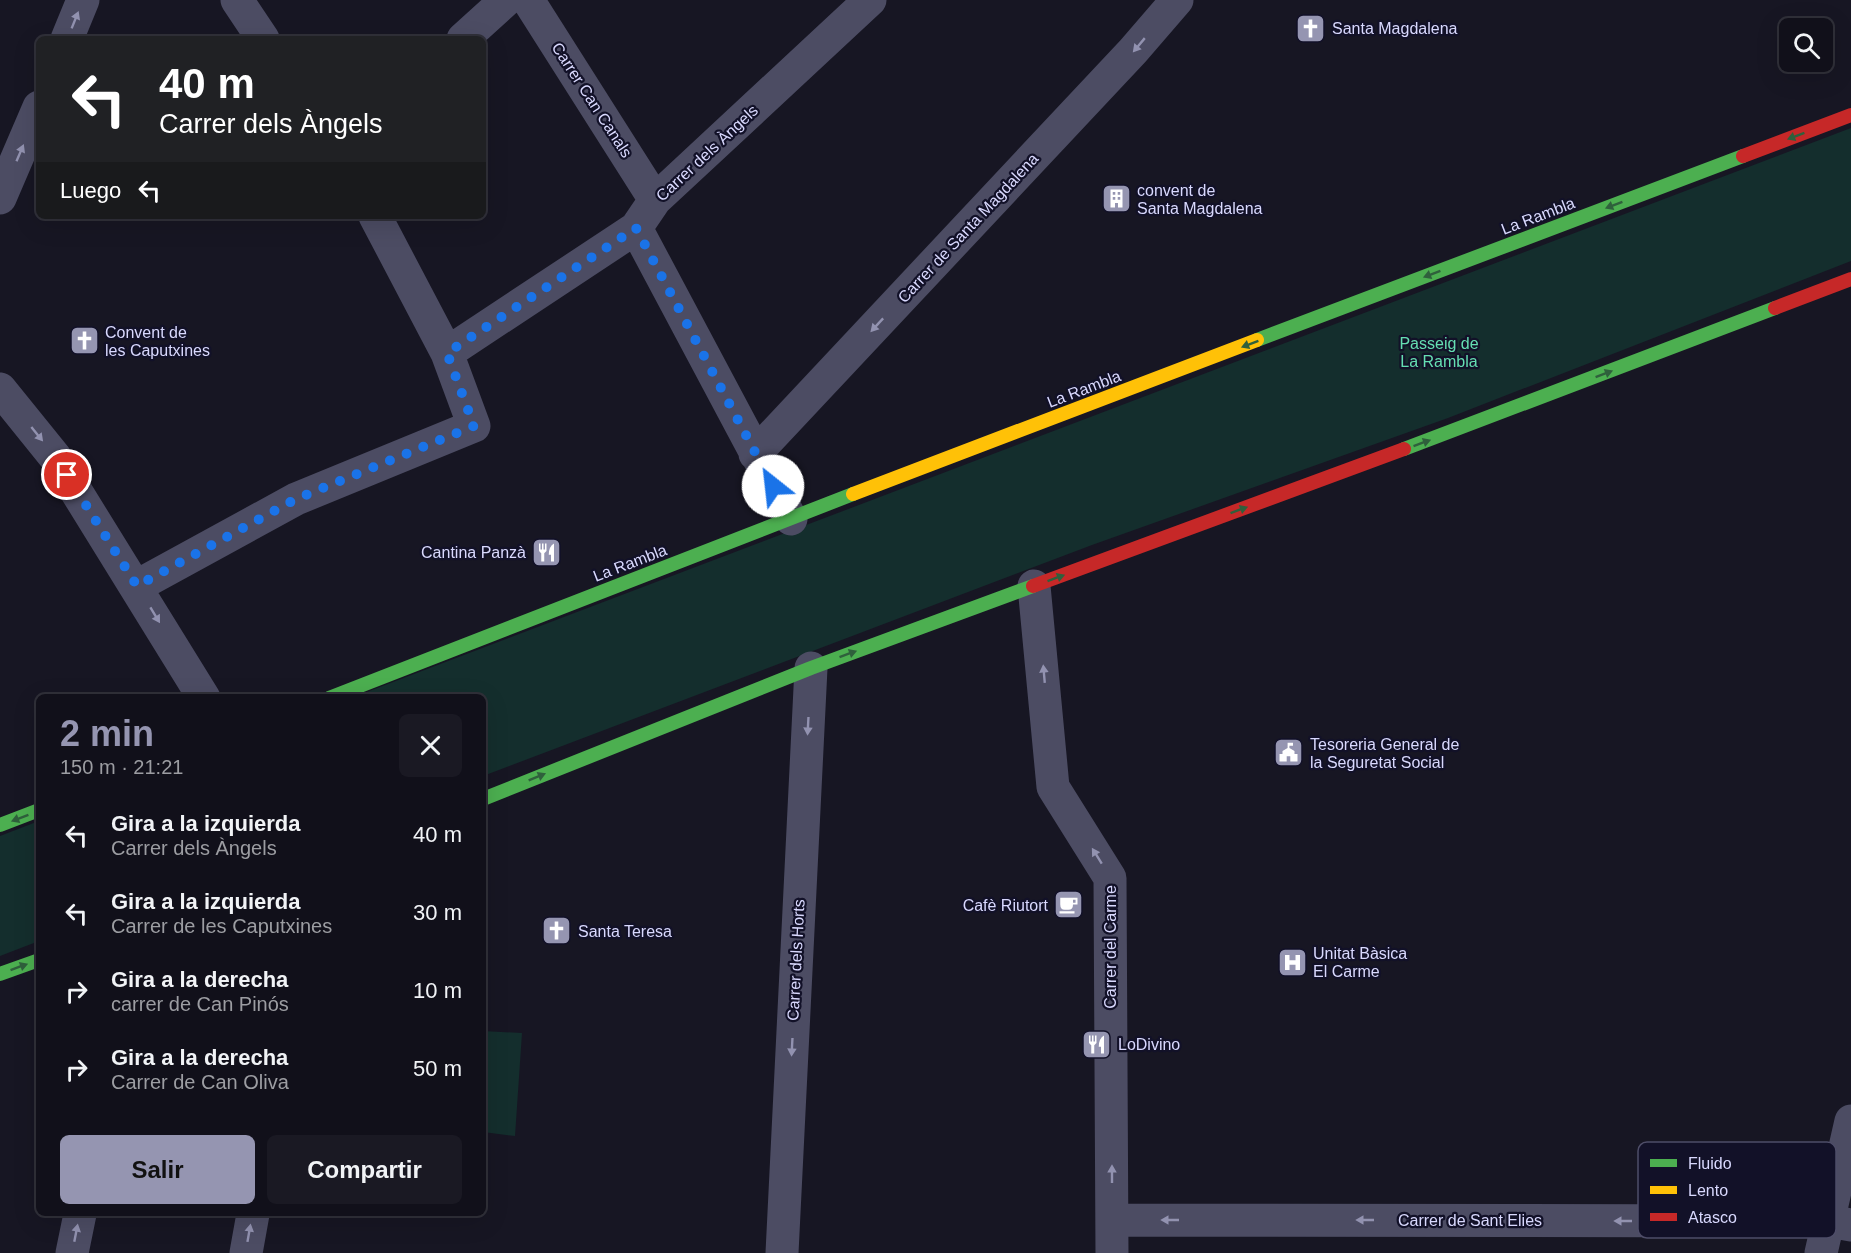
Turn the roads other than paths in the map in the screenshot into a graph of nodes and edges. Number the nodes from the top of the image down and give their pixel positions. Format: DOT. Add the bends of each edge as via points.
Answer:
graph roads {
  1 [pos="83,0"];
  2 [pos="237,0"];
  3 [pos="506,0"];
  4 [pos="528,0"];
  5 [pos="870,0"];
  6 [pos="1177,0"];
  7 [pos="68,36"];
  8 [pos="261,36"];
  9 [pos="466,36"];
  10 [pos="36,114"];
  11 [pos="1851,115"];
  12 [pos="0,198"];
  13 [pos="655,200"];
  14 [pos="377,219"];
  15 [pos="636,228"];
  16 [pos="1851,279"];
  17 [pos="447,353"];
  18 [pos="0,389"];
  19 [pos="755,453"];
  20 [pos="791,519"];
  21 [pos="137,586"];
  22 [pos="1034,586"];
  23 [pos="811,668"];
  24 [pos="202,694"];
  25 [pos="339,694"];
  26 [pos="486,798"];
  27 [pos="36,811"];
  28 [pos="0,825"];
  29 [pos="36,961"];
  30 [pos="0,974"];
  31 [pos="1851,1121"];
  32 [pos="80,1216"];
  33 [pos="253,1216"];
  34 [pos="1112,1220"];
  35 [pos="1638,1222"];
  36 [pos="1840,1223"];
  37 [pos="1830,1238"];
  38 [pos="72,1253"];
  39 [pos="246,1253"];
  40 [pos="782,1253"];
  41 [pos="1112,1253"];
  42 [pos="1821,1253"];
  7 -- 1 [label="street, one-way"];
  2 -- 8 [label="street"];
  3 -- 9 [label="street"];
  4 -- 13 [label="street, Carrer Can Canals"];
  5 -- 13 [label="street, Carrer dels Àngels"];
  6 -- 19 [label="street, Carrer de Santa Magdalena, one-way"];
  12 -- 10 [label="street, one-way"];
  11 -- 20 [label="street, La Rambla, one-way"];
  13 -- 15 [label="street, Carrer dels Àngels"];
  14 -- 17 [label="street"];
  15 -- 17 [label="street, Carrer dels Àngels"];
  15 -- 19 [label="street"];
  22 -- 16 [label="street, one-way"];
  17 -- 21 [label="street" via="474,426 296,499"];
  18 -- 21 [label="street, one-way" via="56,457"];
  19 -- 20 [label="street"];
  20 -- 25 [label="street, La Rambla"];
  21 -- 24 [label="street, one-way"];
  23 -- 22 [label="street, one-way"];
  34 -- 22 [label="street, Carrer del Carme, one-way" via="1110,878 1053,787"];
  26 -- 23 [label="street, one-way"];
  23 -- 40 [label="street, Carrer dels Horts, one-way"];
  27 -- 28 [label="street, one-way"];
  30 -- 29 [label="street, one-way"];
  31 -- 36 [label="street"];
  38 -- 32 [label="street, one-way"];
  39 -- 33 [label="street, one-way"];
  35 -- 34 [label="street, Carrer de Sant Elies, one-way"];
  34 -- 41 [label="street, Carrer del Carme"];
  37 -- 42 [label="street"];
}
